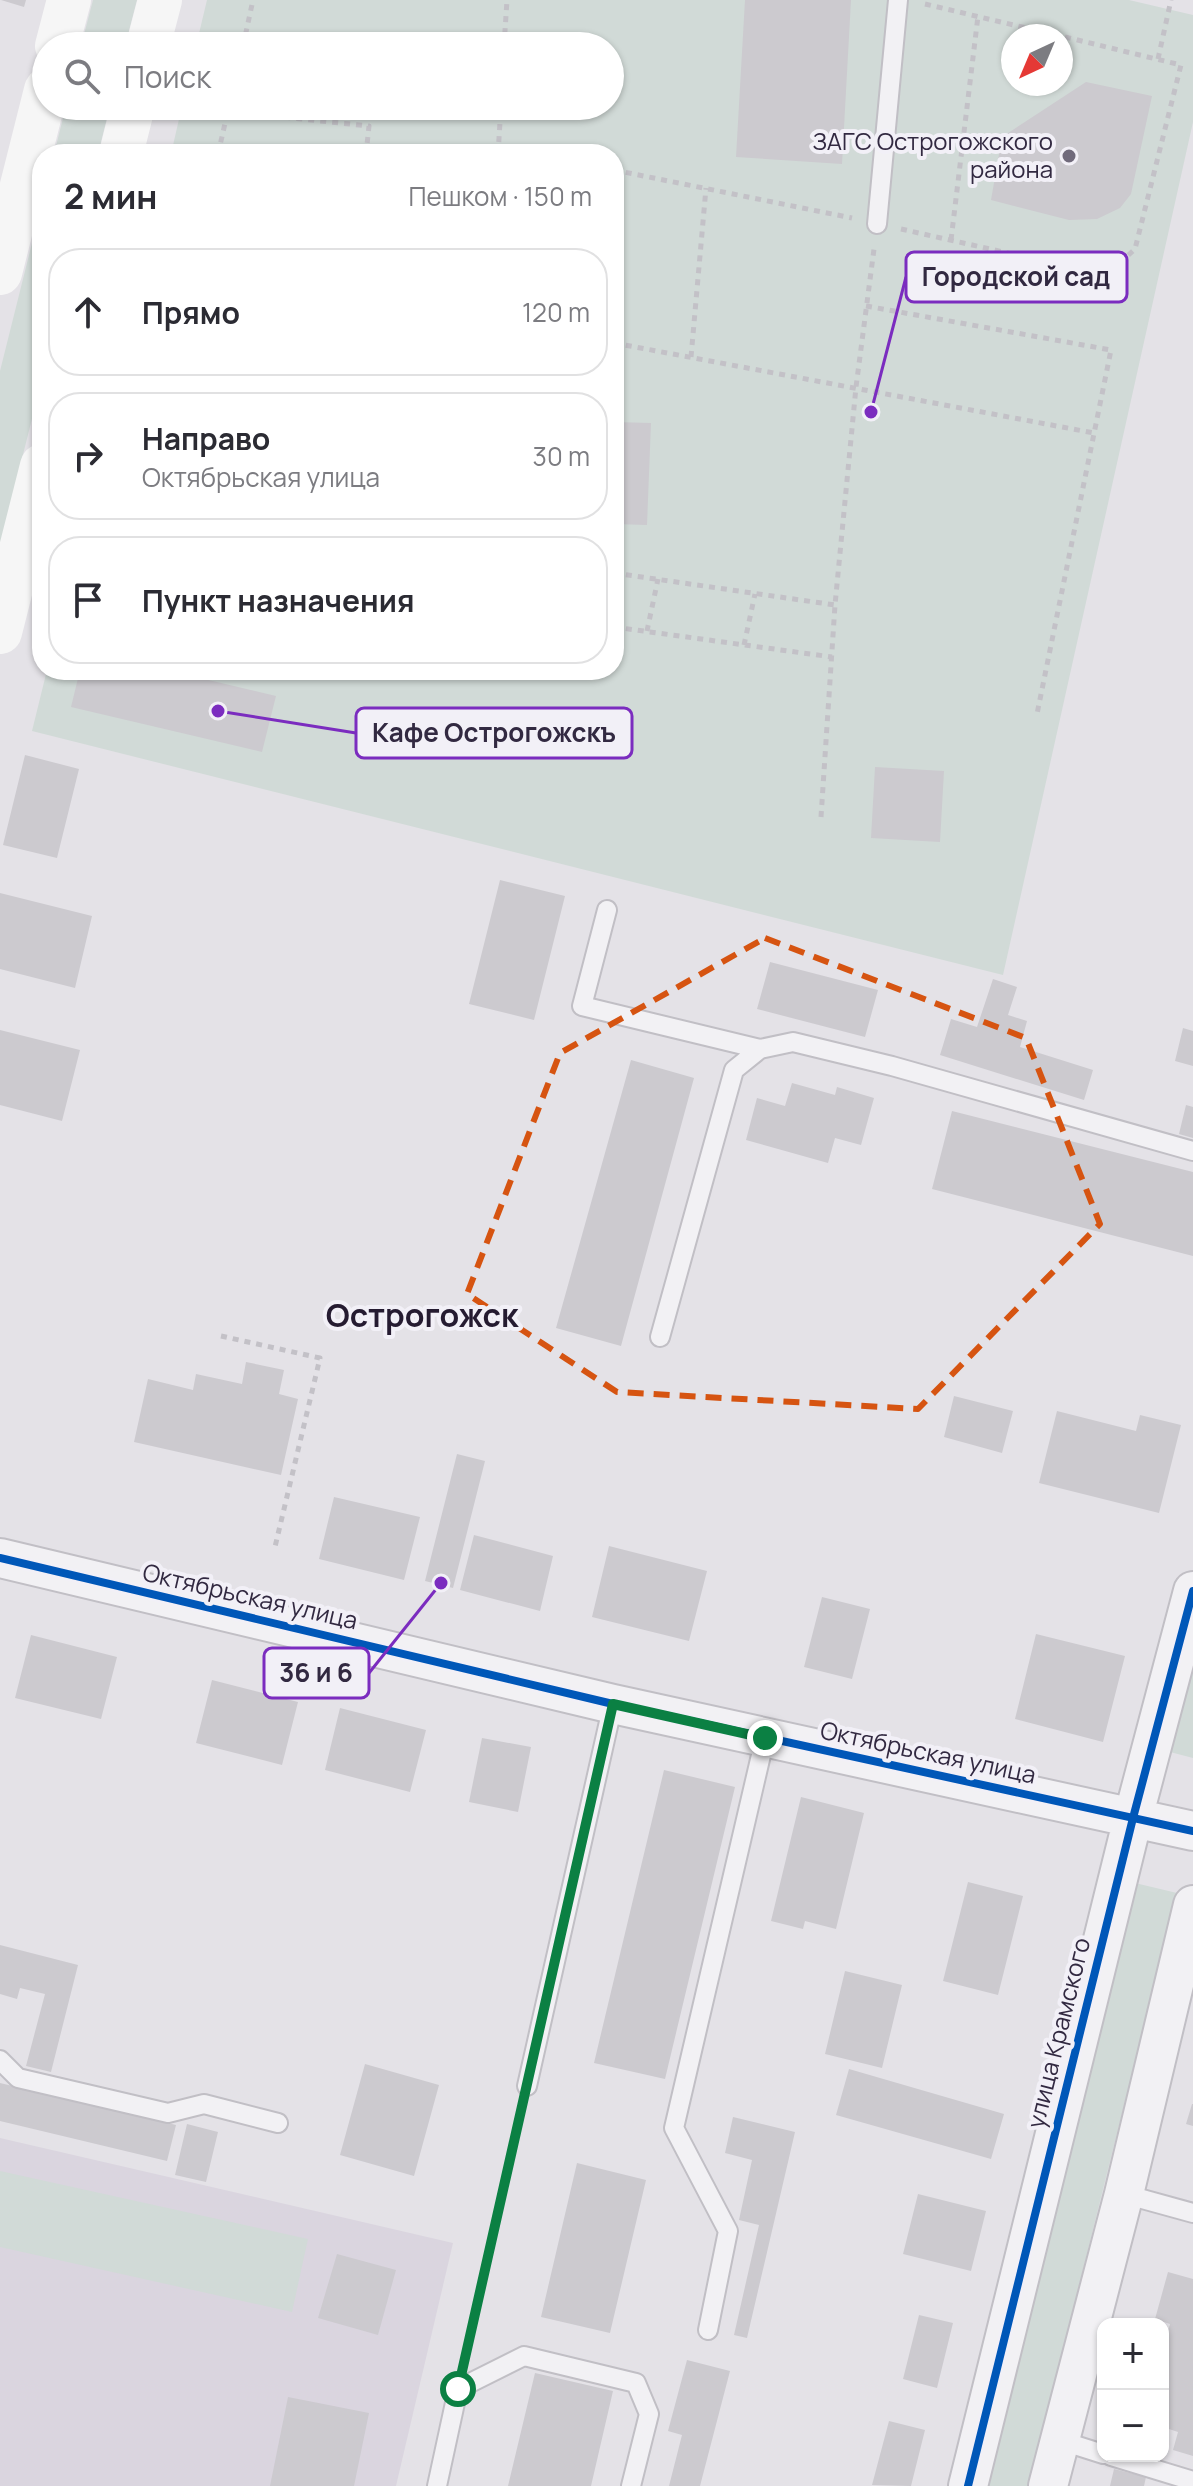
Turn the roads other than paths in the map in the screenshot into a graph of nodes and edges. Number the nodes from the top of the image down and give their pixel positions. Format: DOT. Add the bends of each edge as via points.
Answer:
graph roads {
  1 [pos="69,0"];
  2 [pos="160,0"];
  3 [pos="898,0"];
  4 [pos="61,32"];
  5 [pos="152,32"];
  6 [pos="38,120"];
  7 [pos="130,120"];
  8 [pos="32,144"];
  9 [pos="124,144"];
  10 [pos="32,146"];
  11 [pos="877,224"];
  12 [pos="0,273"];
  13 [pos="32,506"];
  14 [pos="0,632"];
  15 [pos="607,910"];
  16 [pos="760,1049"];
  17 [pos="1193,1151"];
  18 [pos="660,1337"];
  19 [pos="0,1558"];
  20 [pos="1193,1591"];
  21 [pos="613,1704"];
  22 [pos="765,1738"];
  23 [pos="1133,1818"];
  24 [pos="1193,1831"];
  25 [pos="1193,1905"];
  26 [pos="0,2060"];
  27 [pos="527,2086"];
  28 [pos="278,2123"];
  29 [pos="1124,2194"];
  30 [pos="1193,2213"];
  31 [pos="708,2330"];
  32 [pos="1059,2440"];
  33 [pos="1097,2452"];
  34 [pos="1131,2462"];
  35 [pos="1193,2481"];
  36 [pos="437,2486"];
  37 [pos="631,2486"];
  38 [pos="968,2486"];
  39 [pos="1048,2486"];
  1 -- 4 [label="main road"];
  2 -- 5 [label="main road"];
  3 -- 11 [label="lane"];
  6 -- 8 [label="main road"];
  7 -- 9 [label="main road"];
  10 -- 12 [label="main road"];
  13 -- 14 [label="main road"];
  15 -- 16 [label="lane" via="582,1006"];
  16 -- 17 [label="lane" via="793,1042"];
  16 -- 18 [label="lane" via="734,1070"];
  19 -- 21 [label="street, Октябрьская улица"];
  20 -- 23 [label="street, улица Крамского"];
  21 -- 22 [label="street, Октябрьская улица"];
  21 -- 27 [label="lane"];
  22 -- 23 [label="street, Октябрьская улица"];
  22 -- 31 [label="lane" via="674,2128 728,2231"];
  23 -- 24 [label="street, Октябрьская улица"];
  23 -- 38 [label="street, улица Крамского"];
  25 -- 29 [label="street"];
  26 -- 28 [label="lane" via="18,2078 153,2110 168,2113 204,2104"];
  29 -- 30 [label="lane"];
  29 -- 32 [label="street"];
  32 -- 33 [label="lane"];
  32 -- 39 [label="street"];
  34 -- 35 [label="lane"];
  36 -- 37 [label="lane" via="458,2389 524,2356 636,2383 649,2414"];
}
